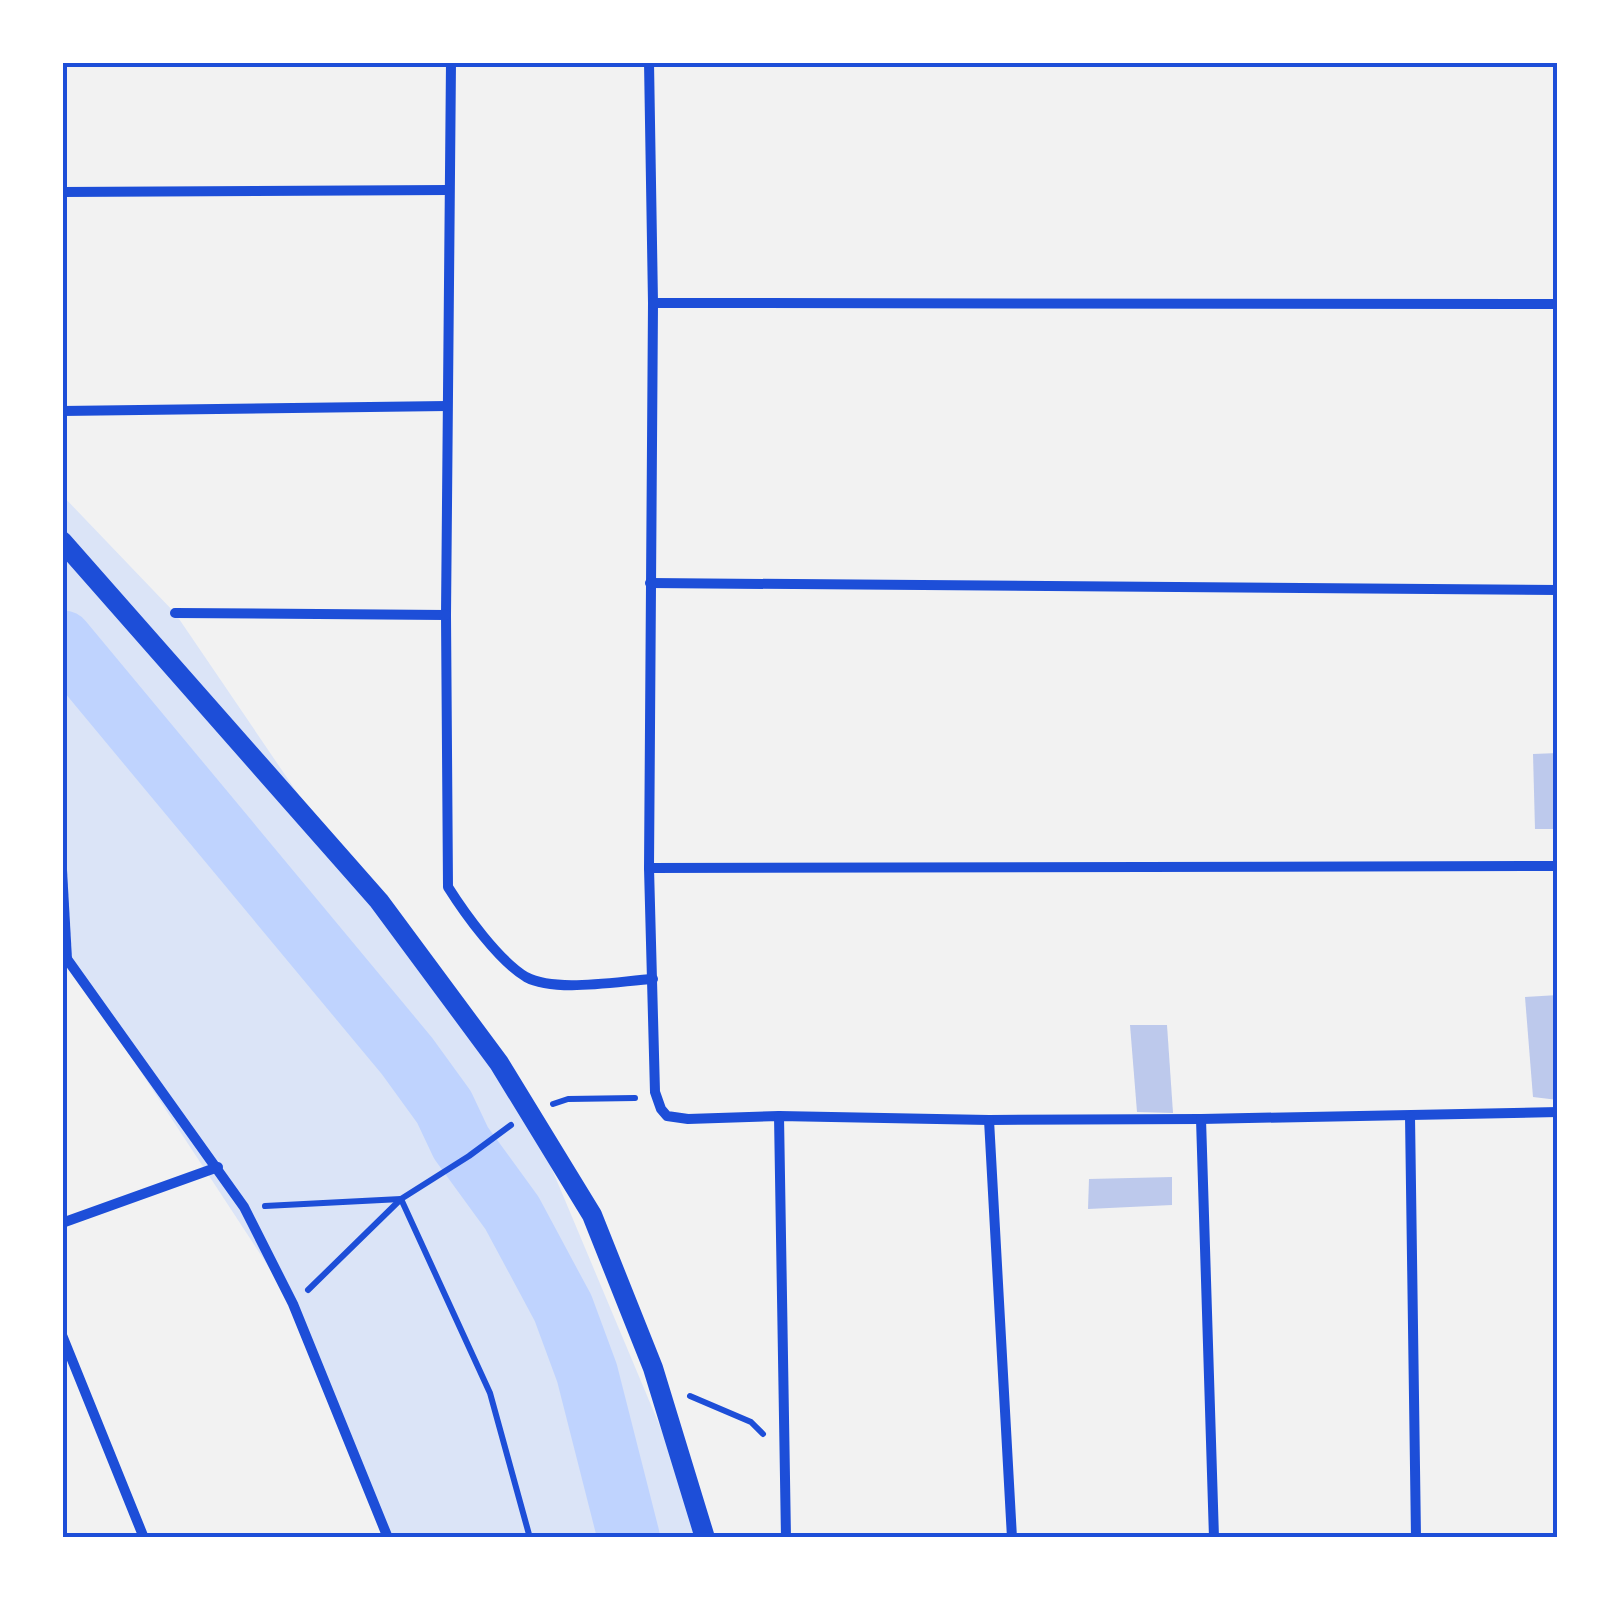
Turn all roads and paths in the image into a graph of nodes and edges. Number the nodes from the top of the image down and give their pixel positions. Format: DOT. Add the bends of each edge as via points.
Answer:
graph roads {
  1 [pos="450,62"];
  2 [pos="649,62"];
  3 [pos="449,190"];
  4 [pos="62,192"];
  5 [pos="653,303"];
  6 [pos="1558,304"];
  7 [pos="448,406"];
  8 [pos="62,411"];
  9 [pos="62,541"];
  10 [pos="650,583"];
  11 [pos="1558,590"];
  12 [pos="175,612"];
  13 [pos="446,615"];
  14 [pos="1558,866"];
  15 [pos="649,868"];
  16 [pos="62,870"];
  17 [pos="64,960"];
  18 [pos="652,979"];
  19 [pos="655,1092"];
  20 [pos="1558,1112"];
  21 [pos="525,1114"];
  22 [pos="779,1116"];
  23 [pos="1410,1116"];
  24 [pos="1200,1119"];
  25 [pos="989,1120"];
  26 [pos="218,1168"];
  27 [pos="400,1199"];
  28 [pos="244,1207"];
  29 [pos="62,1224"];
  30 [pos="293,1304"];
  31 [pos="62,1335"];
  32 [pos="653,1368"];
  33 [pos="784,1453"];
  34 [pos="144,1538"];
  35 [pos="388,1538"];
  36 [pos="530,1538"];
  37 [pos="705,1538"];
  38 [pos="786,1538"];
  39 [pos="1012,1538"];
  40 [pos="1214,1538"];
  41 [pos="1416,1538"];
  1 -- 3 [label="street"];
  2 -- 5 [label="street"];
  3 -- 4 [label="street"];
  3 -- 7 [label="street"];
  5 -- 6 [label="street"];
  5 -- 10 [label="street"];
  7 -- 8 [label="street"];
  7 -- 13 [label="street"];
  9 -- 21 [label="main road" via="380,901 499,1063"];
  10 -- 11 [label="street"];
  10 -- 15 [label="street"];
  12 -- 13 [label="street"];
  13 -- 18 [label="street" via="448,887 472,925 526,976 560,985"];
  14 -- 15 [label="street"];
  15 -- 18 [label="street"];
  16 -- 17 [label="street"];
  17 -- 26 [label="street"];
  18 -- 19 [label="street"];
  19 -- 21 [label="path" via="629,1099 568,1098"];
  19 -- 22 [label="street" via="667,1116"];
  20 -- 23 [label="street"];
  21 -- 27 [label="path"];
  21 -- 32 [label="main road" via="592,1214"];
  22 -- 25 [label="street"];
  22 -- 33 [label="street"];
  23 -- 24 [label="street"];
  23 -- 41 [label="street"];
  24 -- 25 [label="street"];
  24 -- 40 [label="street"];
  25 -- 39 [label="street"];
  26 -- 28 [label="street"];
  26 -- 29 [label="street"];
  27 -- 28 [label="path"];
  27 -- 30 [label="path"];
  27 -- 36 [label="path" via="490,1393"];
  28 -- 30 [label="street"];
  30 -- 35 [label="street"];
  31 -- 34 [label="street"];
  32 -- 33 [label="path" via="692,1397 750,1422"];
  32 -- 37 [label="main road"];
  33 -- 38 [label="street"];
}
